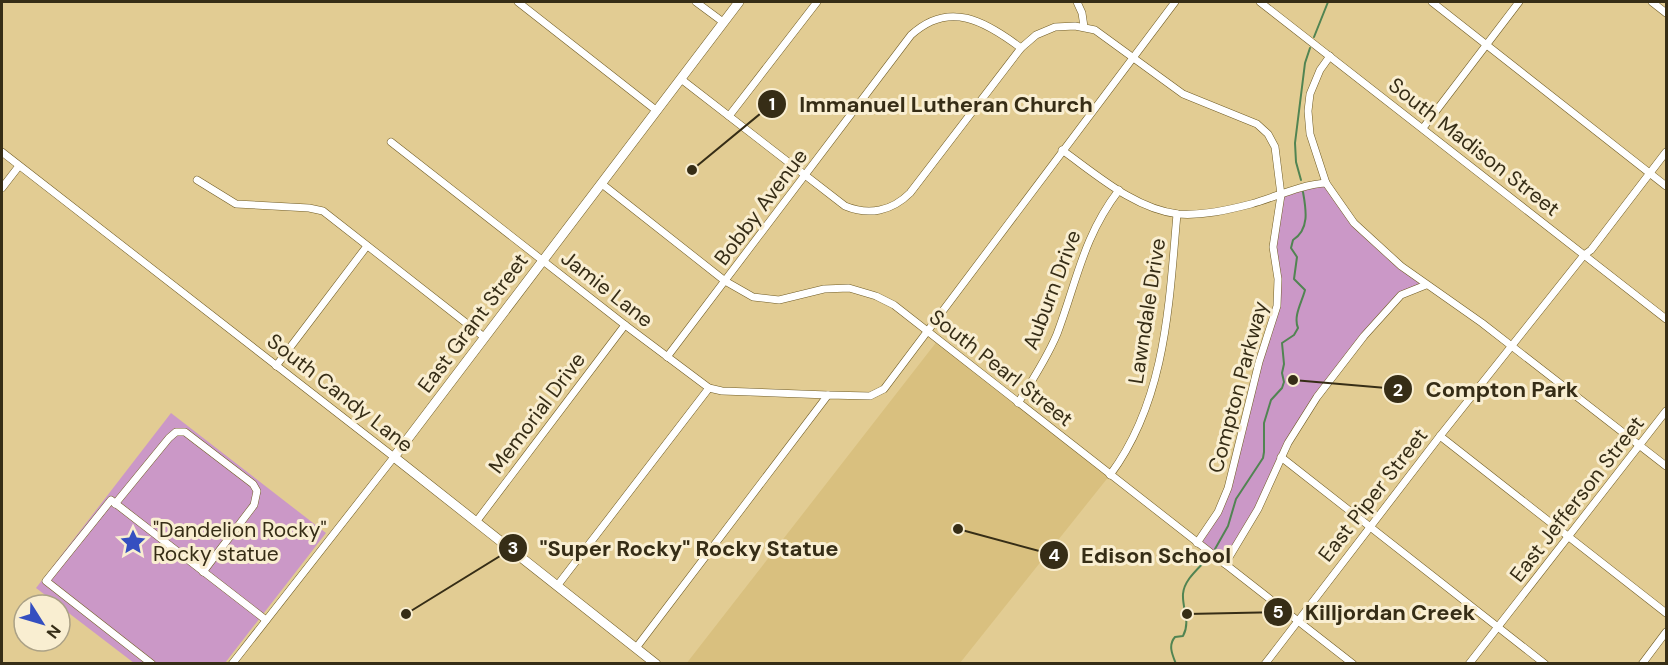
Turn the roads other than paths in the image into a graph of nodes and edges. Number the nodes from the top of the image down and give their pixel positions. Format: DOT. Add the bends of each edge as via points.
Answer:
graph roads {
  1 [pos="518,2"];
  2 [pos="696,2"];
  3 [pos="739,2"];
  4 [pos="817,2"];
  5 [pos="1077,2"];
  6 [pos="1175,2"];
  7 [pos="1260,2"];
  8 [pos="1432,2"];
  9 [pos="1520,2"];
  10 [pos="1652,2"];
  11 [pos="1666,13"];
  12 [pos="723,22"];
  13 [pos="1084,27"];
  14 [pos="1487,45"];
  15 [pos="1021,48"];
  16 [pos="1330,56"];
  17 [pos="1132,58"];
  18 [pos="681,79"];
  19 [pos="657,111"];
  20 [pos="729,116"];
  21 [pos="1424,128"];
  22 [pos="391,142"];
  23 [pos="1062,150"];
  24 [pos="2,152"];
  25 [pos="1666,152"];
  26 [pos="19,166"];
  27 [pos="1650,173"];
  28 [pos="804,176"];
  29 [pos="197,180"];
  30 [pos="1326,183"];
  31 [pos="602,184"];
  32 [pos="1666,186"];
  33 [pos="2,188"];
  34 [pos="1119,190"];
  35 [pos="1281,195"];
  36 [pos="1177,214"];
  37 [pos="367,246"];
  38 [pos="1584,255"];
  39 [pos="543,260"];
  40 [pos="725,281"];
  41 [pos="1426,285"];
  42 [pos="1666,319"];
  43 [pos="626,325"];
  44 [pos="926,331"];
  45 [pos="484,337"];
  46 [pos="1511,345"];
  47 [pos="667,357"];
  48 [pos="276,366"];
  49 [pos="709,388"];
  50 [pos="828,395"];
  51 [pos="1018,403"];
  52 [pos="1666,411"];
  53 [pos="1440,436"];
  54 [pos="1640,445"];
  55 [pos="394,457"];
  56 [pos="1281,457"];
  57 [pos="1666,466"];
  58 [pos="1110,475"];
  59 [pos="115,504"];
  60 [pos="476,522"];
  61 [pos="1370,526"];
  62 [pos="1568,536"];
  63 [pos="1197,543"];
  64 [pos="1225,564"];
  65 [pos="203,572"];
  66 [pos="557,586"];
  67 [pos="1666,613"];
  68 [pos="266,620"];
  69 [pos="1297,621"];
  70 [pos="1498,627"];
  71 [pos="1666,632"];
  72 [pos="636,648"];
  73 [pos="152,663"];
  74 [pos="232,663"];
  75 [pos="656,663"];
  76 [pos="1265,663"];
  77 [pos="1353,663"];
  78 [pos="1469,663"];
  79 [pos="1545,663"];
  80 [pos="1641,663"];
  1 -- 19 [label="street"];
  2 -- 12 [label="street"];
  3 -- 12 [label="main road, East Grant Street"];
  4 -- 20 [label="street"];
  5 -- 13 [label="street"];
  6 -- 17 [label="street"];
  7 -- 16 [label="street, South Madison Street"];
  8 -- 14 [label="street"];
  9 -- 14 [label="street"];
  10 -- 11 [label="street"];
  12 -- 18 [label="main road, East Grant Street"];
  13 -- 15 [label="street" via="1045,30"];
  13 -- 17 [label="street" via="1095,30"];
  14 -- 21 [label="street"];
  14 -- 27 [label="street"];
  15 -- 28 [label="street" via="910,194 897,204 871,212 854,210"];
  15 -- 28 [label="street, Bobby Avenue" via="976,16 958,12 932,17 911,35"];
  16 -- 21 [label="street, South Madison Street"];
  16 -- 30 [label="street" via="1316,78 1308,111 1310,134"];
  17 -- 23 [label="street"];
  17 -- 35 [label="street" via="1183,94 1263,129 1275,147"];
  18 -- 19 [label="main road, East Grant Street"];
  18 -- 20 [label="street"];
  19 -- 31 [label="main road, East Grant Street"];
  20 -- 28 [label="street"];
  21 -- 38 [label="street, South Madison Street"];
  22 -- 39 [label="street, Jamie Lane"];
  23 -- 34 [label="street"];
  23 -- 44 [label="street"];
  24 -- 26 [label="street, South Candy Lane"];
  25 -- 27 [label="street, East Piper Street"];
  26 -- 33 [label="street"];
  26 -- 48 [label="street, South Candy Lane"];
  27 -- 32 [label="street"];
  27 -- 38 [label="street, East Piper Street"];
  28 -- 40 [label="street, Bobby Avenue"];
  29 -- 37 [label="street" via="236,204 323,211"];
  30 -- 35 [label="street"];
  30 -- 41 [label="street" via="1381,250"];
  31 -- 39 [label="main road, East Grant Street"];
  31 -- 40 [label="street, South Pearl Street"];
  34 -- 36 [label="street" via="1142,203"];
  34 -- 51 [label="street, Auburn Drive" via="1088,241 1056,336"];
  35 -- 36 [label="street" via="1238,208"];
  35 -- 63 [label="street, Compton Parkway" via="1273,247 1279,288 1277,306 1228,488 1218,512"];
  36 -- 58 [label="street, Lawndale Drive" via="1168,308 1153,389 1134,436"];
  37 -- 45 [label="street"];
  37 -- 48 [label="street"];
  38 -- 42 [label="street, South Madison Street"];
  38 -- 46 [label="street, East Piper Street"];
  39 -- 43 [label="street, Jamie Lane"];
  39 -- 45 [label="main road, East Grant Street"];
  40 -- 44 [label="street, South Pearl Street" via="753,297 770,301 824,289 857,289 885,300"];
  40 -- 47 [label="street, Bobby Avenue"];
  41 -- 46 [label="street"];
  41 -- 56 [label="street" via="1401,295 1364,336 1304,417"];
  43 -- 47 [label="street, Jamie Lane"];
  43 -- 60 [label="street, Memorial Drive"];
  44 -- 50 [label="street, Jamie Lane" via="878,394"];
  44 -- 51 [label="street, South Pearl Street"];
  45 -- 55 [label="main road, East Grant Street"];
  46 -- 53 [label="street, East Piper Street"];
  46 -- 54 [label="street"];
  47 -- 49 [label="street, Jamie Lane"];
  48 -- 55 [label="street, South Candy Lane"];
  49 -- 50 [label="street, Jamie Lane"];
  49 -- 66 [label="street"];
  50 -- 72 [label="street"];
  51 -- 58 [label="street, South Pearl Street"];
  52 -- 54 [label="street, East Jefferson Street"];
  53 -- 61 [label="street, East Piper Street"];
  53 -- 62 [label="street"];
  54 -- 57 [label="street"];
  54 -- 62 [label="street, East Jefferson Street"];
  55 -- 60 [label="main road, South Candy Lane"];
  55 -- 68 [label="street, East Grant Street"];
  56 -- 61 [label="street"];
  56 -- 64 [label="street" via="1258,508"];
  58 -- 63 [label="street, South Pearl Street"];
  59 -- 65 [label="street"];
  59 -- 65 [label="street" via="169,438 176,432 185,432 257,491 254,505"];
  59 -- 73 [label="street" via="111,500 46,581"];
  60 -- 66 [label="main road, South Candy Lane"];
  61 -- 69 [label="street, East Piper Street"];
  61 -- 70 [label="street"];
  62 -- 67 [label="street"];
  62 -- 70 [label="street, East Jefferson Street"];
  63 -- 64 [label="street, South Pearl Street"];
  64 -- 69 [label="street, South Pearl Street"];
  65 -- 68 [label="street"];
  66 -- 72 [label="main road, South Candy Lane"];
  68 -- 74 [label="street, East Grant Street"];
  69 -- 76 [label="street, East Piper Street"];
  69 -- 77 [label="street, South Pearl Street"];
  70 -- 78 [label="street, East Jefferson Street"];
  70 -- 79 [label="street"];
  71 -- 80 [label="street"];
  72 -- 75 [label="main road, South Candy Lane"];
}
